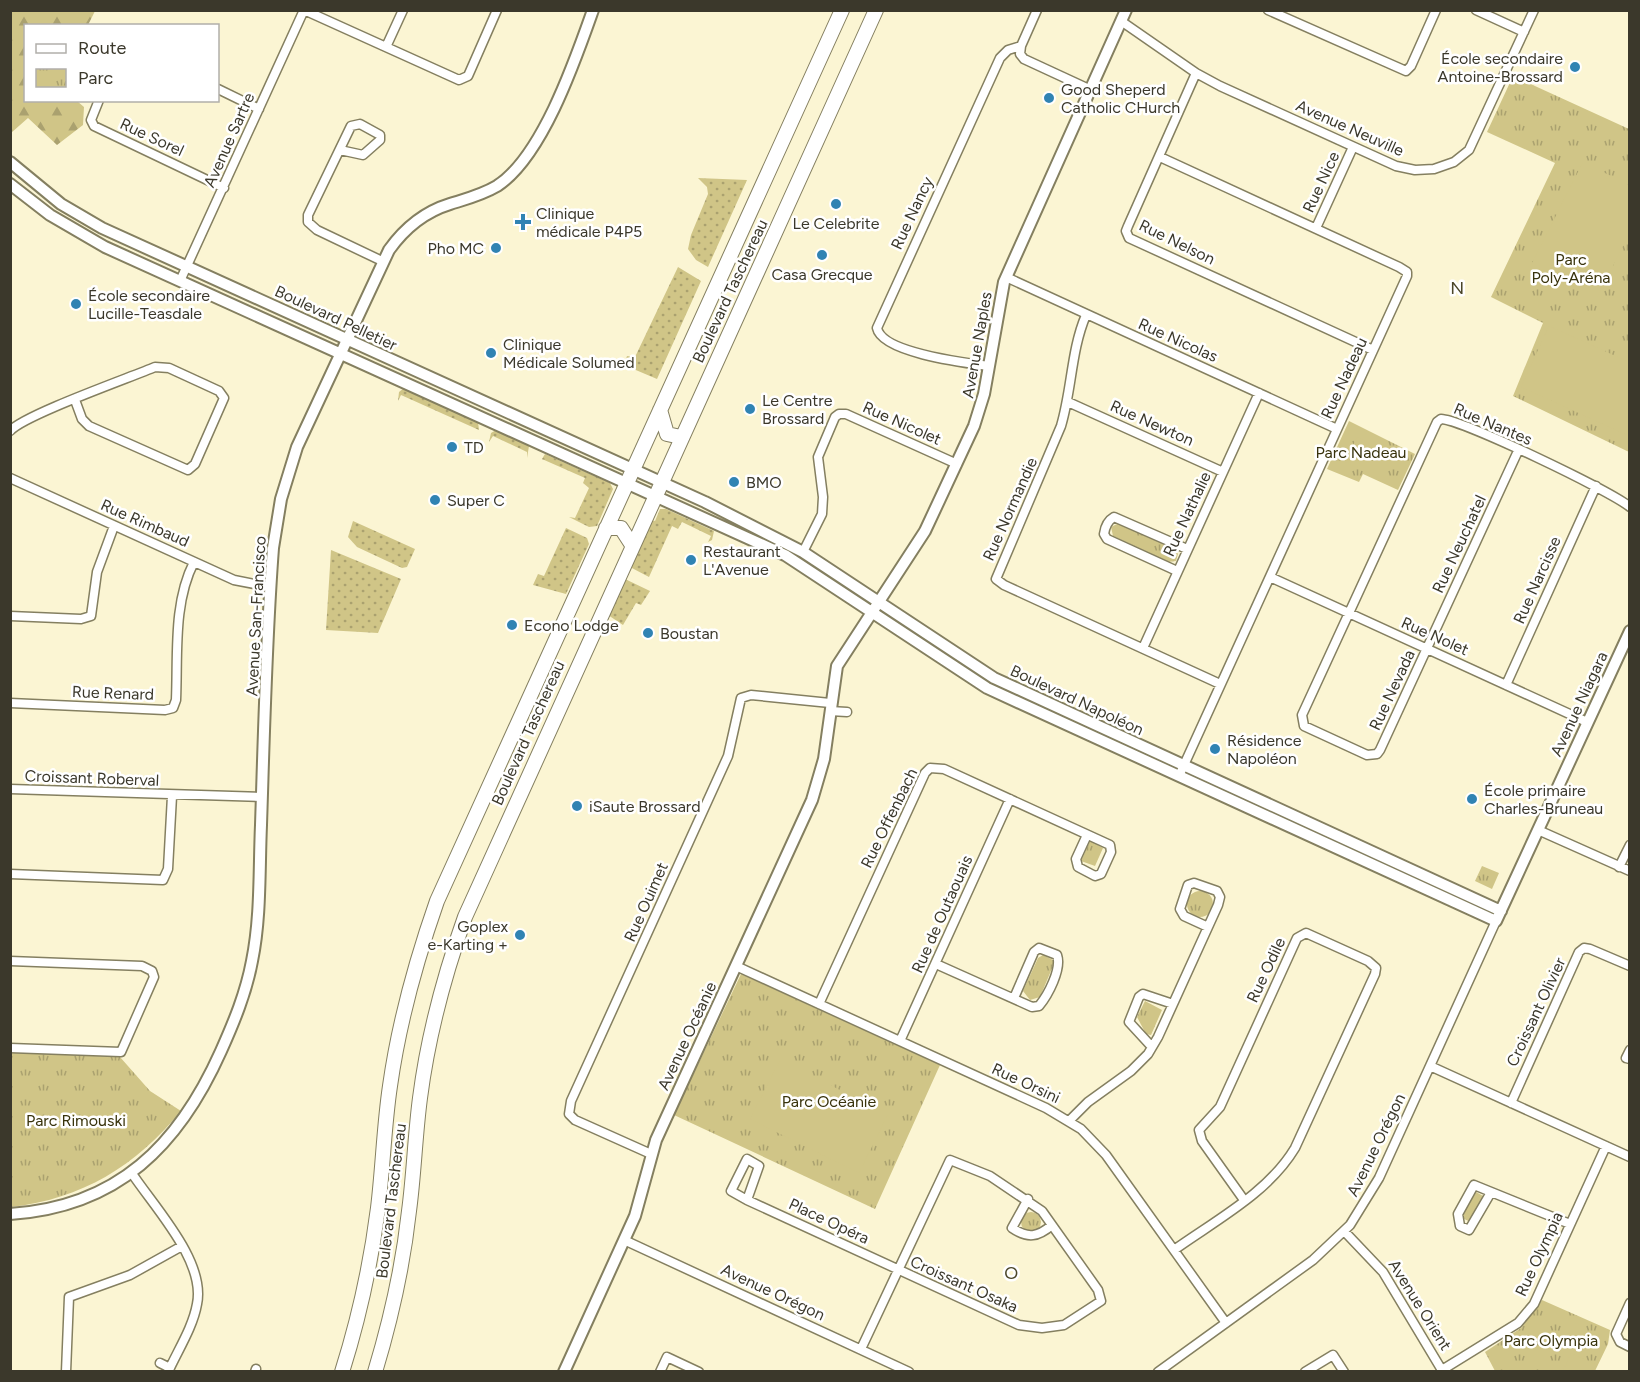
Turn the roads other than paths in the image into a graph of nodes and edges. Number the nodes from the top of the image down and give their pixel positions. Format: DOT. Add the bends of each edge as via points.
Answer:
graph roads {
  1 [pos="304,10"];
  2 [pos="403,10"];
  3 [pos="497,10"];
  4 [pos="593,10"];
  5 [pos="842,10"];
  6 [pos="876,10"];
  7 [pos="1037,10"];
  8 [pos="1126,10"];
  9 [pos="1268,10"];
  10 [pos="1436,10"];
  11 [pos="1476,10"];
  12 [pos="1534,10"];
  13 [pos="1121,21"];
  14 [pos="1524,32"];
  15 [pos="1021,46"];
  16 [pos="386,47"];
  17 [pos="1196,73"];
  18 [pos="219,89"];
  19 [pos="1091,90"];
  20 [pos="98,102"];
  21 [pos="259,109"];
  22 [pos="1353,147"];
  23 [pos="340,150"];
  24 [pos="1160,157"];
  25 [pos="10,162"];
  26 [pos="10,184"];
  27 [pos="224,188"];
  28 [pos="1316,228"];
  29 [pos="382,261"];
  30 [pos="187,267"];
  31 [pos="1006,278"];
  32 [pos="180,281"];
  33 [pos="1086,315"];
  34 [pos="346,340"];
  35 [pos="1373,350"];
  36 [pos="339,354"];
  37 [pos="989,366"];
  38 [pos="436,381"];
  39 [pos="1259,393"];
  40 [pos="430,395"];
  41 [pos="75,400"];
  42 [pos="1068,402"];
  43 [pos="660,410"];
  44 [pos="1337,429"];
  45 [pos="10,431"];
  46 [pos="547,431"];
  47 [pos="681,436"];
  48 [pos="540,445"];
  49 [pos="1518,451"];
  50 [pos="957,464"];
  51 [pos="632,470"];
  52 [pos="1223,472"];
  53 [pos="10,478"];
  54 [pos="660,483"];
  55 [pos="626,484"];
  56 [pos="1596,486"];
  57 [pos="654,496"];
  58 [pos="1629,507"];
  59 [pos="730,514"];
  60 [pos="114,526"];
  61 [pos="724,527"];
  62 [pos="606,528"];
  63 [pos="632,545"];
  64 [pos="1187,549"];
  65 [pos="803,552"];
  66 [pos="194,562"];
  67 [pos="1177,571"];
  68 [pos="1270,577"];
  69 [pos="270,586"];
  70 [pos="874,606"];
  71 [pos="1348,613"];
  72 [pos="10,616"];
  73 [pos="1629,631"];
  74 [pos="1143,648"];
  75 [pos="1427,649"];
  76 [pos="1221,684"];
  77 [pos="1506,685"];
  78 [pos="10,703"];
  79 [pos="830,707"];
  80 [pos="847,712"];
  81 [pos="1587,722"];
  82 [pos="1181,771"];
  83 [pos="10,789"];
  84 [pos="172,796"];
  85 [pos="262,797"];
  86 [pos="1010,799"];
  87 [pos="1538,830"];
  88 [pos="1087,835"];
  89 [pos="1629,845"];
  90 [pos="1619,867"];
  91 [pos="1629,871"];
  92 [pos="10,874"];
  93 [pos="1499,916"];
  94 [pos="1208,927"];
  95 [pos="10,961"];
  96 [pos="936,964"];
  97 [pos="736,966"];
  98 [pos="1629,966"];
  99 [pos="1014,998"];
  100 [pos="819,1004"];
  101 [pos="1173,1004"];
  102 [pos="900,1041"];
  103 [pos="1152,1047"];
  104 [pos="10,1048"];
  105 [pos="1629,1050"];
  106 [pos="1629,1059"];
  107 [pos="1430,1066"];
  108 [pos="1511,1103"];
  109 [pos="1069,1121"];
  110 [pos="1606,1146"];
  111 [pos="651,1154"];
  112 [pos="1629,1157"];
  113 [pos="131,1172"];
  114 [pos="1490,1194"];
  115 [pos="1028,1199"];
  116 [pos="747,1200"];
  117 [pos="1244,1200"];
  118 [pos="10,1214"];
  119 [pos="1570,1224"];
  120 [pos="1052,1226"];
  121 [pos="1344,1231"];
  122 [pos="624,1240"];
  123 [pos="182,1246"];
  124 [pos="1174,1250"];
  125 [pos="898,1270"];
  126 [pos="1629,1303"];
  127 [pos="1226,1323"];
  128 [pos="1629,1347"];
  129 [pos="861,1349"];
  130 [pos="160,1363"];
  131 [pos="169,1370"];
  132 [pos="66,1371"];
  133 [pos="342,1371"];
  134 [pos="375,1371"];
  135 [pos="564,1371"];
  136 [pos="660,1371"];
  137 [pos="699,1371"];
  138 [pos="909,1371"];
  139 [pos="1158,1371"];
  140 [pos="1305,1371"];
  141 [pos="1344,1371"];
  142 [pos="1443,1371"];
  1 -- 16 [label="street"];
  1 -- 21 [label="street, Avenue Sartre"];
  2 -- 16 [label="street"];
  3 -- 16 [label="street" via="464,79 454,79"];
  4 -- 29 [label="street, Avenue San-Francisco" via="525,161 492,188 438,208 414,222"];
  5 -- 43 [label="main road, Boulevard Taschereau"];
  6 -- 47 [label="main road, Boulevard Taschereau"];
  7 -- 15 [label="street"];
  8 -- 13 [label="street, Avenue Naples"];
  9 -- 10 [label="street" via="1406,71"];
  11 -- 14 [label="street"];
  12 -- 14 [label="street, Avenue Neuville"];
  13 -- 17 [label="street, Avenue Neuville"];
  13 -- 19 [label="street, Avenue Naples"];
  14 -- 22 [label="street, Avenue Neuville" via="1474,143 1463,155 1434,169 1414,170"];
  15 -- 19 [label="street" via="1024,59"];
  15 -- 37 [label="street, Rue Nancy" via="999,58 877,328 883,337 921,355"];
  17 -- 22 [label="street, Avenue Neuville"];
  17 -- 24 [label="street, Rue Nelson"];
  18 -- 21 [label="street"];
  19 -- 31 [label="street, Avenue Naples"];
  20 -- 27 [label="street, Rue Sorel" via="91,120 94,126"];
  21 -- 27 [label="street, Avenue Sartre"];
  22 -- 28 [label="street, Rue Nice"];
  23 -- 23 [label="street" via="353,124 380,135 380,140 363,155"];
  23 -- 29 [label="street" via="308,222"];
  24 -- 28 [label="street, Rue Nadeau"];
  24 -- 35 [label="street, Rue Nelson" via="1128,226 1129,238"];
  25 -- 30 [label="street, Boulevard Pelletier" via="83,218"];
  26 -- 32 [label="street, Boulevard Pelletier" via="76,231"];
  27 -- 30 [label="street, Avenue Sartre"];
  28 -- 35 [label="street, Rue Nadeau" via="1407,272"];
  29 -- 34 [label="street, Avenue San-Francisco"];
  30 -- 32 [label="street, Avenue Sartre"];
  30 -- 34 [label="street, Boulevard Pelletier"];
  31 -- 33 [label="street, Rue Nicolas"];
  31 -- 37 [label="street, Avenue Naples"];
  32 -- 36 [label="street, Boulevard Pelletier"];
  33 -- 39 [label="street, Rue Nicolas"];
  33 -- 42 [label="street, Rue Normandie" via="1076,345"];
  34 -- 36 [label="street, Avenue San-Francisco"];
  34 -- 38 [label="street, Boulevard Pelletier"];
  35 -- 44 [label="street, Rue Nadeau"];
  36 -- 40 [label="street, Boulevard Pelletier"];
  36 -- 69 [label="street, Avenue San-Francisco" via="286,481"];
  37 -- 50 [label="street, Avenue Naples" via="980,409"];
  38 -- 40 [label="street"];
  38 -- 46 [label="street, Boulevard Pelletier"];
  39 -- 44 [label="street, Rue Nicolas"];
  39 -- 52 [label="street, Rue Nathalie"];
  40 -- 48 [label="street, Boulevard Pelletier"];
  41 -- 41 [label="street" via="89,426 188,470 195,464 224,398 215,389 160,367"];
  41 -- 45 [label="street" via="18,423"];
  42 -- 52 [label="street, Rue Newton"];
  42 -- 74 [label="street, Rue Normandie" via="1052,452 996,579"];
  43 -- 47 [label="main road" via="667,434"];
  43 -- 51 [label="main road, Boulevard Taschereau"];
  44 -- 68 [label="street, Rue Nadeau"];
  46 -- 48 [label="street"];
  46 -- 51 [label="street, Boulevard Pelletier"];
  47 -- 54 [label="main road, Boulevard Taschereau"];
  48 -- 55 [label="street, Boulevard Pelletier"];
  49 -- 56 [label="street, Rue Nantes"];
  49 -- 71 [label="street, Rue Nantes" via="1447,419 1437,422"];
  49 -- 75 [label="street, Rue Neuchatel"];
  50 -- 65 [label="street, Rue Nicolet" via="839,414 820,452 822,514"];
  50 -- 70 [label="street, Avenue Naples" via="925,531"];
  51 -- 54 [label="street, Boulevard Pelletier"];
  51 -- 55 [label="main road, Boulevard Taschereau"];
  52 -- 64 [label="street, Rue Nathalie"];
  53 -- 60 [label="street, Rue Rimbaud"];
  54 -- 57 [label="main road, Boulevard Taschereau"];
  54 -- 59 [label="street, Boulevard Napoléon"];
  55 -- 57 [label="street, Boulevard Pelletier"];
  55 -- 62 [label="main road, Boulevard Taschereau"];
  56 -- 58 [label="street, Rue Nantes"];
  56 -- 77 [label="street, Rue Narcisse"];
  57 -- 61 [label="street, Boulevard Napoléon"];
  57 -- 63 [label="main road, Boulevard Taschereau"];
  59 -- 61 [label="street"];
  59 -- 65 [label="street, Boulevard Napoléon"];
  60 -- 66 [label="street, Rue Rimbaud"];
  60 -- 72 [label="street" via="98,572 91,616"];
  61 -- 70 [label="street, Boulevard Napoléon" via="795,561"];
  62 -- 63 [label="main road" via="621,528"];
  62 -- 133 [label="main road, Boulevard Taschereau" via="452,864 422,944 392,1072 369,1267"];
  63 -- 134 [label="main road, Boulevard Taschereau" via="483,874 453,952 430,1036 401,1269"];
  64 -- 67 [label="street, Rue Nathalie"];
  64 -- 67 [label="street" via="1114,517 1104,529 1107,538"];
  65 -- 70 [label="street, Boulevard Napoléon"];
  66 -- 69 [label="street, Rue Rimbaud" via="241,583"];
  66 -- 78 [label="street, Rue Renard" via="184,582 180,603 173,708"];
  67 -- 74 [label="street, Rue Nathalie"];
  68 -- 71 [label="street, Rue Nolet"];
  68 -- 76 [label="street, Rue Nadeau"];
  69 -- 85 [label="street, Avenue San-Francisco"];
  70 -- 79 [label="street, Avenue Océanie" via="840,659 833,677"];
  70 -- 82 [label="street, Boulevard Napoléon" via="994,678"];
  71 -- 75 [label="street, Rue Nolet"];
  71 -- 75 [label="street, Rue Nevada" via="1301,720 1309,729 1367,755 1377,754"];
  73 -- 81 [label="street, Avenue Niagara"];
  74 -- 76 [label="street, Rue Normandie"];
  75 -- 77 [label="street, Rue Nolet"];
  76 -- 82 [label="street, Rue Nadeau"];
  77 -- 81 [label="street, Rue Nolet"];
  79 -- 80 [label="street"];
  79 -- 97 [label="street, Avenue Océanie" via="824,759 812,800"];
  79 -- 111 [label="street, Rue Ouimet" via="750,695 741,698 728,756 571,1101 569,1114 575,1120"];
  81 -- 87 [label="street, Avenue Niagara"];
  82 -- 93 [label="street, Boulevard Napoléon"];
  83 -- 84 [label="street, Croissant Roberval"];
  84 -- 85 [label="street, Croissant Roberval"];
  84 -- 92 [label="street, Croissant Roberval" via="168,870 163,880"];
  85 -- 113 [label="street, Avenue San-Francisco" via="256,939 239,1008 190,1111 162,1145"];
  86 -- 88 [label="street, Rue Offenbach"];
  86 -- 96 [label="street, Rue de Outaouais"];
  86 -- 100 [label="street, Rue Offenbach" via="937,767 930,768"];
  87 -- 90 [label="street"];
  87 -- 93 [label="street, Avenue Niagara"];
  88 -- 88 [label="street, Rue Offenbach" via="1110,845 1111,852 1101,874 1095,876 1078,867 1076,859"];
  89 -- 90 [label="street"];
  90 -- 91 [label="street"];
  93 -- 107 [label="street, Avenue Orégon"];
  94 -- 94 [label="street" via="1220,897 1217,891 1194,883 1188,885 1180,909 1184,916"];
  94 -- 101 [label="street"];
  95 -- 104 [label="street" via="142,966 152,971 154,977 121,1052"];
  96 -- 99 [label="street"];
  96 -- 102 [label="street, Rue de Outaouais"];
  97 -- 100 [label="street, Rue Orsini"];
  97 -- 111 [label="street, Avenue Océanie"];
  98 -- 108 [label="street, Croissant Olivier" via="1590,949 1580,952"];
  99 -- 99 [label="street" via="1032,1007 1039,1006 1058,966 1057,955 1039,948 1034,952"];
  100 -- 102 [label="street, Rue Orsini"];
  101 -- 103 [label="street"];
  101 -- 103 [label="street" via="1151,995 1138,997 1130,1023"];
  102 -- 109 [label="street, Rue Orsini"];
  103 -- 109 [label="street" via="1131,1071"];
  105 -- 106 [label="street"];
  107 -- 108 [label="street"];
  107 -- 121 [label="street, Avenue Orégon" via="1374,1189"];
  108 -- 110 [label="street"];
  109 -- 124 [label="street, Rue Orsini" via="1106,1155"];
  110 -- 112 [label="street"];
  110 -- 119 [label="street, Rue Olympia"];
  111 -- 122 [label="street, Avenue Océanie" via="639,1205"];
  113 -- 118 [label="street, Avenue San-Francisco" via="80,1200"];
  113 -- 123 [label="street"];
  114 -- 114 [label="street" via="1474,1185 1458,1214 1460,1226 1469,1230"];
  114 -- 119 [label="street"];
  115 -- 120 [label="street, Croissant Osaka"];
  115 -- 120 [label="street" via="1012,1228 1028,1236 1040,1235"];
  115 -- 125 [label="street, Croissant Osaka" via="990,1176 950,1160"];
  116 -- 125 [label="street, Place Opéra"];
  117 -- 117 [label="street, Rue Odile" via="1276,1175 1295,1148 1375,974 1373,963 1306,933 1297,938 1220,1107 1199,1130 1202,1141"];
  117 -- 124 [label="street, Rue Odile"];
  119 -- 142 [label="street, Rue Olympia" via="1534,1304 1518,1323"];
  120 -- 125 [label="street, Croissant Osaka" via="1098,1290 1101,1301 1064,1325 1019,1325"];
  121 -- 127 [label="street, Avenue Orégon" via="1319,1255"];
  121 -- 142 [label="street, Avenue Orient" via="1383,1272"];
  122 -- 129 [label="street, Avenue Orégon"];
  122 -- 135 [label="street, Avenue Océanie"];
  123 -- 131 [label="street" via="195,1270 198,1302"];
  123 -- 132 [label="street" via="130,1275 69,1297"];
  124 -- 127 [label="street, Rue Orsini"];
  125 -- 129 [label="street, Croissant Osaka"];
  126 -- 128 [label="street" via="1616,1334"];
  127 -- 139 [label="street, Avenue Orégon"];
  129 -- 138 [label="street, Avenue Orégon"];
  130 -- 131 [label="street"];
  136 -- 137 [label="street" via="667,1357"];
  140 -- 141 [label="street" via="1333,1355"];
}
